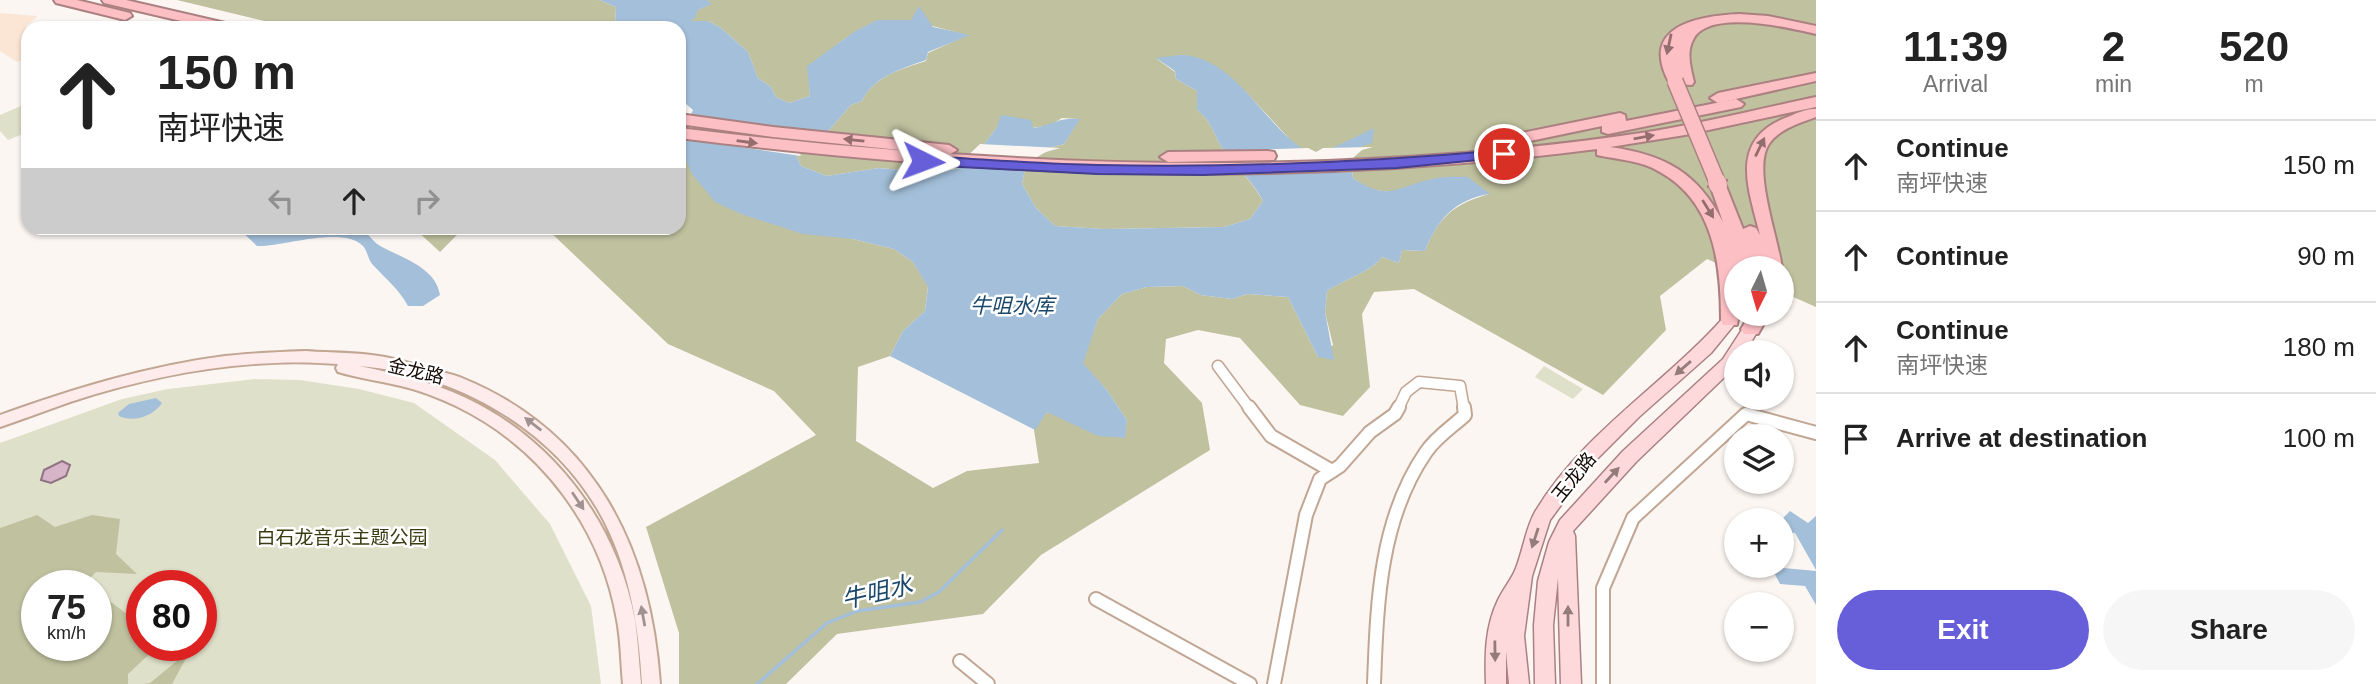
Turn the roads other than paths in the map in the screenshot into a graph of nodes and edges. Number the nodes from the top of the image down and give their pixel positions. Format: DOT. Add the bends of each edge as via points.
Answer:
graph roads {
  1 [pos="61,0"];
  2 [pos="109,6"];
  3 [pos="155,21"];
  4 [pos="198,21"];
  5 [pos="1816,30"];
  6 [pos="1816,46"];
  7 [pos="1816,77"];
  8 [pos="1681,81"];
  9 [pos="1816,89"];
  10 [pos="1816,102"];
  11 [pos="1816,111"];
  12 [pos="1790,113"];
  13 [pos="686,120"];
  14 [pos="686,134"];
  15 [pos="1500,148"];
  16 [pos="1095,163"];
  17 [pos="1725,185"];
  18 [pos="1727,256"];
  19 [pos="1742,256"];
  20 [pos="1756,256"];
  21 [pos="1770,256"];
  22 [pos="1724,325"];
  23 [pos="1218,366"];
  24 [pos="1724,368"];
  25 [pos="0,421"];
  26 [pos="0,429"];
  27 [pos="1816,433"];
  28 [pos="1332,471"];
  29 [pos="1566,526"];
  30 [pos="1522,576"];
  31 [pos="1096,599"];
  32 [pos="960,661"];
  33 [pos="632,684"];
  34 [pos="651,684"];
  35 [pos="988,684"];
  36 [pos="1250,684"];
  37 [pos="1274,684"];
  38 [pos="1374,684"];
  39 [pos="1496,684"];
  40 [pos="1519,684"];
  41 [pos="1545,684"];
  42 [pos="1571,684"];
  43 [pos="1603,684"];
  1 -- 2 [label="highway"];
  2 -- 3 [label="highway"];
  2 -- 4 [label="highway" via="124,4"];
  5 -- 8 [label="highway, one-way" via="1736,11 1689,16 1668,38 1667,58"];
  6 -- 8 [label="highway" via="1773,24 1718,19 1692,30 1682,45"];
  7 -- 15 [label="highway"];
  8 -- 17 [label="highway"];
  9 -- 15 [label="highway"];
  10 -- 12 [label="highway"];
  11 -- 12 [label="highway"];
  15 -- 12 [label="highway, one-way" via="1644,137"];
  21 -- 12 [label="highway, one-way" via="1756,187 1755,156 1760,141"];
  16 -- 13 [label="highway, one-way"];
  14 -- 16 [label="highway, one-way" via="923,161"];
  15 -- 16 [label="highway" via="1393,158"];
  15 -- 18 [label="highway, one-way" via="1636,155 1670,169 1686,180 1709,209"];
  17 -- 19 [label="highway"];
  17 -- 20 [label="highway" via="1751,233"];
  22 -- 30 [label="main road, 玉龙路, one-way" via="1705,349 1584,462 1542,517"];
  23 -- 28 [label="street" via="1271,436"];
  29 -- 24 [label="main road, 玉龙路, one-way" via="1657,428"];
  34 -- 25 [label="main road, 金龙路, one-way" via="639,593 603,505 561,447 504,404 463,384 382,363 257,359 149,374"];
  26 -- 33 [label="main road, 金龙路, one-way" via="139,384 252,367 349,368 396,376 442,391 521,438 583,508 618,585"];
  27 -- 43 [label="street" via="1746,414 1633,518 1602,588"];
  28 -- 37 [label="street" via="1320,479 1306,515"];
  28 -- 38 [label="street" via="1395,414 1406,392 1419,382 1460,386 1465,415 1427,450 1405,485 1378,585"];
  29 -- 41 [label="main road, 玉龙路" via="1548,588"];
  42 -- 29 [label="main road, one-way"];
  30 -- 39 [label="main road, one-way" via="1497,623"];
  30 -- 40 [label="main road, 玉龙路" via="1514,636"];
  31 -- 36 [label="street"];
  32 -- 35 [label="street"];
}
